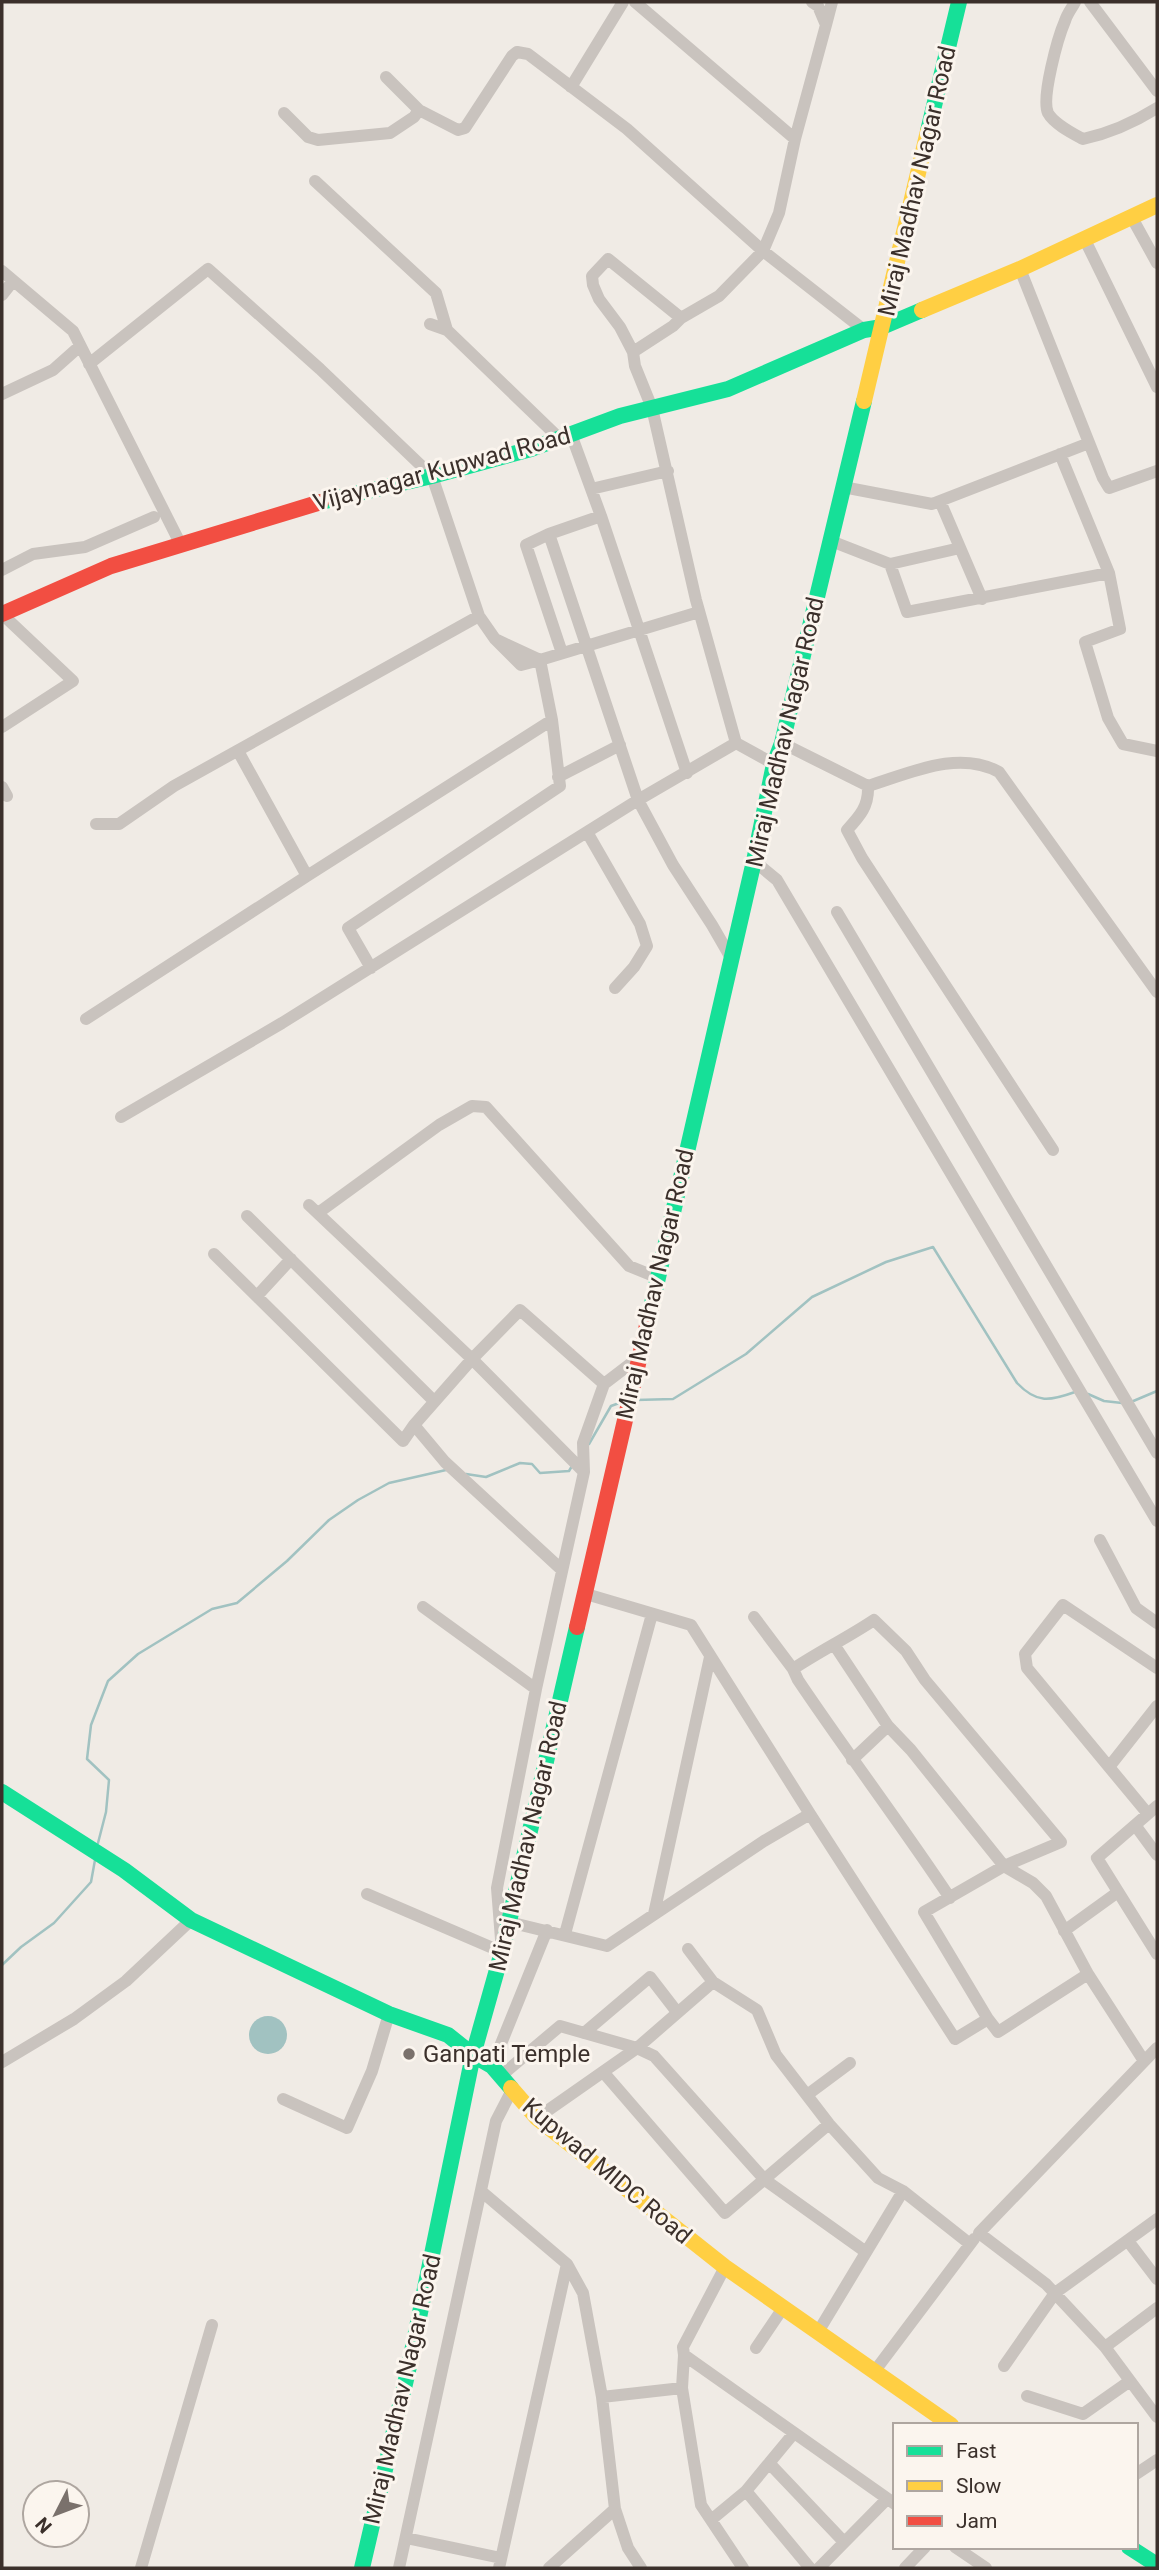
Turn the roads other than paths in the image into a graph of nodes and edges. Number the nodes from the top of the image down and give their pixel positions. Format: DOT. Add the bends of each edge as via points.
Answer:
graph roads {
  1 [pos="623,2"];
  2 [pos="635,2"];
  3 [pos="812,2"];
  4 [pos="832,2"];
  5 [pos="959,2"];
  6 [pos="1075,2"];
  7 [pos="1090,2"];
  8 [pos="826,25"];
  9 [pos="386,77"];
  10 [pos="571,87"];
  11 [pos="1157,91"];
  12 [pos="1157,108"];
  13 [pos="419,110"];
  14 [pos="284,113"];
  15 [pos="795,139"];
  16 [pos="315,181"];
  17 [pos="1157,205"];
  18 [pos="1131,216"];
  19 [pos="1084,239"];
  20 [pos="763,251"];
  21 [pos="1157,263"];
  22 [pos="1020,270"];
  23 [pos="2,271"];
  24 [pos="13,281"];
  25 [pos="2,296"];
  26 [pos="681,318"];
  27 [pos="430,324"];
  28 [pos="882,327"];
  29 [pos="447,330"];
  30 [pos="864,330"];
  31 [pos="80,346"];
  32 [pos="633,352"];
  33 [pos="89,364"];
  34 [pos="1157,387"];
  35 [pos="2,394"];
  36 [pos="652,408"];
  37 [pos="565,436"];
  38 [pos="1089,443"];
  39 [pos="1060,454"];
  40 [pos="668,471"];
  41 [pos="1157,471"];
  42 [pos="432,477"];
  43 [pos="843,487"];
  44 [pos="591,489"];
  45 [pos="940,501"];
  46 [pos="601,516"];
  47 [pos="153,517"];
  48 [pos="549,534"];
  49 [pos="831,541"];
  50 [pos="180,543"];
  51 [pos="960,548"];
  52 [pos="890,564"];
  53 [pos="2,570"];
  54 [pos="1109,573"];
  55 [pos="982,599"];
  56 [pos="699,612"];
  57 [pos="2,614"];
  58 [pos="479,616"];
  59 [pos="638,632"];
  60 [pos="586,647"];
  61 [pos="562,653"];
  62 [pos="540,660"];
  63 [pos="552,720"];
  64 [pos="2,727"];
  65 [pos="736,743"];
  66 [pos="782,743"];
  67 [pos="620,745"];
  68 [pos="238,751"];
  69 [pos="1157,751"];
  70 [pos="774,764"];
  71 [pos="687,773"];
  72 [pos="558,777"];
  73 [pos="868,786"];
  74 [pos="638,800"];
  75 [pos="96,824"];
  76 [pos="587,832"];
  77 [pos="754,862"];
  78 [pos="307,876"];
  79 [pos="837,912"];
  80 [pos="731,958"];
  81 [pos="371,968"];
  82 [pos="615,988"];
  83 [pos="1157,992"];
  84 [pos="86,1019"];
  85 [pos="121,1117"];
  86 [pos="1054,1150"];
  87 [pos="247,1216"];
  88 [pos="214,1254"];
  89 [pos="291,1259"];
  90 [pos="656,1277"];
  91 [pos="257,1297"];
  92 [pos="638,1358"];
  93 [pos="472,1359"];
  94 [pos="604,1384"];
  95 [pos="434,1401"];
  96 [pos="414,1425"];
  97 [pos="1157,1453"];
  98 [pos="584,1472"];
  99 [pos="1157,1521"];
  100 [pos="1100,1540"];
  101 [pos="562,1570"];
  102 [pos="586,1594"];
  103 [pos="423,1607"];
  104 [pos="652,1614"];
  105 [pos="754,1617"];
  106 [pos="1157,1623"];
  107 [pos="835,1646"];
  108 [pos="710,1657"];
  109 [pos="1157,1668"];
  110 [pos="793,1669"];
  111 [pos="536,1689"];
  112 [pos="1157,1706"];
  113 [pos="888,1726"];
  114 [pos="852,1760"];
  115 [pos="1109,1767"];
  116 [pos="2,1792"];
  117 [pos="1152,1810"];
  118 [pos="810,1814"];
  119 [pos="1135,1825"];
  120 [pos="1157,1855"];
  121 [pos="1004,1866"];
  122 [pos="1118,1892"];
  123 [pos="367,1894"];
  124 [pos="950,1898"];
  125 [pos="654,1914"];
  126 [pos="191,1920"];
  127 [pos="509,1922"];
  128 [pos="547,1930"];
  129 [pos="1065,1931"];
  130 [pos="565,1934"];
  131 [pos="688,1949"];
  132 [pos="502,1952"];
  133 [pos="1157,1954"];
  134 [pos="1088,1974"];
  135 [pos="713,1982"];
  136 [pos="677,2012"];
  137 [pos="389,2014"];
  138 [pos="988,2019"];
  139 [pos="584,2033"];
  140 [pos="637,2048"];
  141 [pos="1157,2048"];
  142 [pos="474,2055"];
  143 [pos="1144,2061"];
  144 [pos="2,2062"];
  145 [pos="850,2063"];
  146 [pos="497,2070"];
  147 [pos="604,2073"];
  148 [pos="512,2090"];
  149 [pos="807,2095"];
  150 [pos="283,2099"];
  151 [pos="537,2118"];
  152 [pos="829,2124"];
  153 [pos="765,2180"];
  154 [pos="481,2191"];
  155 [pos="903,2191"];
  156 [pos="1157,2219"];
  157 [pos="979,2233"];
  158 [pos="1128,2241"];
  159 [pos="970,2244"];
  160 [pos="866,2252"];
  161 [pos="567,2264"];
  162 [pos="725,2267"];
  163 [pos="1157,2279"];
  164 [pos="1055,2293"];
  165 [pos="783,2308"];
  166 [pos="1157,2308"];
  167 [pos="212,2325"];
  168 [pos="818,2332"];
  169 [pos="1105,2347"];
  170 [pos="756,2348"];
  171 [pos="684,2355"];
  172 [pos="1004,2366"];
  173 [pos="874,2372"];
  174 [pos="1130,2381"];
  175 [pos="682,2388"];
  176 [pos="1027,2396"];
  177 [pos="602,2397"];
  178 [pos="1157,2417"];
  179 [pos="948,2423"];
  180 [pos="794,2432"];
  181 [pos="1157,2460"];
  182 [pos="769,2463"];
  183 [pos="1138,2473"];
  184 [pos="746,2491"];
  185 [pos="891,2501"];
  186 [pos="615,2510"];
  187 [pos="711,2520"];
  188 [pos="406,2538"];
  189 [pos="844,2542"];
  190 [pos="923,2549"];
  191 [pos="957,2549"];
  192 [pos="1132,2549"];
  193 [pos="500,2563"];
  194 [pos="970,2564"];
  195 [pos="1157,2566"];
  196 [pos="141,2568"];
  197 [pos="362,2568"];
  198 [pos="399,2568"];
  199 [pos="549,2568"];
  200 [pos="641,2568"];
  201 [pos="743,2568"];
  202 [pos="810,2568"];
  203 [pos="819,2568"];
  204 [pos="905,2568"];
  205 [pos="986,2568"];
  1 -- 10 [label="street"];
  2 -- 15 [label="street"];
  3 -- 8 [label="street"];
  4 -- 8 [label="street"];
  5 -- 28 [label="street, Miraj Madhav Nagar Road"];
  6 -- 12 [label="street" via="1055,55 1046,98 1048,113 1083,139 1132,123"];
  7 -- 11 [label="street"];
  8 -- 15 [label="street"];
  9 -- 13 [label="street"];
  10 -- 13 [label="street" via="528,54 517,52 465,128 458,130"];
  10 -- 20 [label="street" via="627,128"];
  13 -- 14 [label="street" via="390,133 318,140 308,137"];
  15 -- 20 [label="street" via="779,213"];
  16 -- 29 [label="street" via="436,293"];
  17 -- 18 [label="street, Vijaynagar Kupwad Road"];
  18 -- 19 [label="street, Vijaynagar Kupwad Road"];
  18 -- 21 [label="street"];
  19 -- 22 [label="street, Vijaynagar Kupwad Road"];
  19 -- 34 [label="street"];
  20 -- 26 [label="street" via="719,296"];
  20 -- 30 [label="street"];
  22 -- 28 [label="street, Vijaynagar Kupwad Road"];
  22 -- 38 [label="street"];
  23 -- 24 [label="street"];
  24 -- 25 [label="street"];
  24 -- 31 [label="street" via="73,331"];
  26 -- 32 [label="street"];
  26 -- 32 [label="street" via="608,259 592,276 593,285"];
  27 -- 29 [label="street"];
  28 -- 30 [label="street, Vijaynagar Kupwad Road"];
  28 -- 43 [label="street, Miraj Madhav Nagar Road"];
  29 -- 37 [label="street"];
  30 -- 36 [label="street, Vijaynagar Kupwad Road" via="729,389"];
  31 -- 33 [label="street"];
  31 -- 35 [label="street" via="53,370"];
  32 -- 36 [label="street"];
  33 -- 42 [label="street" via="208,268"];
  33 -- 50 [label="street"];
  36 -- 37 [label="street, Vijaynagar Kupwad Road"];
  36 -- 40 [label="street"];
  37 -- 42 [label="street, Vijaynagar Kupwad Road"];
  37 -- 44 [label="street"];
  38 -- 39 [label="street"];
  38 -- 41 [label="street" via="1109,488"];
  39 -- 45 [label="street"];
  39 -- 54 [label="street"];
  40 -- 44 [label="street"];
  40 -- 56 [label="street"];
  42 -- 50 [label="street, Vijaynagar Kupwad Road" via="344,495"];
  42 -- 58 [label="street"];
  43 -- 45 [label="street" via="932,505"];
  43 -- 49 [label="street, Miraj Madhav Nagar Road"];
  44 -- 46 [label="street"];
  45 -- 51 [label="street"];
  46 -- 48 [label="street"];
  46 -- 59 [label="street"];
  47 -- 53 [label="street" via="85,547 33,554"];
  48 -- 60 [label="street"];
  48 -- 61 [label="street" via="526,545"];
  49 -- 52 [label="street"];
  49 -- 66 [label="street, Miraj Madhav Nagar Road"];
  50 -- 57 [label="street, Vijaynagar Kupwad Road" via="111,566"];
  51 -- 52 [label="street"];
  51 -- 55 [label="street"];
  52 -- 55 [label="street" via="907,612"];
  54 -- 55 [label="street"];
  54 -- 69 [label="street" via="1120,629 1085,642 1108,718 1123,744"];
  56 -- 59 [label="street"];
  56 -- 65 [label="street"];
  57 -- 64 [label="street" via="73,681"];
  58 -- 62 [label="street" via="522,665"];
  58 -- 68 [label="street"];
  59 -- 60 [label="street"];
  59 -- 71 [label="street"];
  60 -- 61 [label="street"];
  60 -- 67 [label="street"];
  61 -- 62 [label="street"];
  62 -- 63 [label="street"];
  63 -- 72 [label="street"];
  63 -- 78 [label="street"];
  65 -- 70 [label="street"];
  65 -- 71 [label="street"];
  66 -- 70 [label="street, Miraj Madhav Nagar Road"];
  66 -- 73 [label="street"];
  67 -- 72 [label="street"];
  67 -- 74 [label="street"];
  68 -- 75 [label="street" via="174,786 119,824"];
  68 -- 78 [label="street"];
  70 -- 77 [label="street, Miraj Madhav Nagar Road"];
  71 -- 74 [label="street"];
  72 -- 81 [label="street" via="559,786 348,928"];
  73 -- 83 [label="street" via="935,764 972,764 999,772"];
  73 -- 86 [label="street" via="868,801 847,830"];
  74 -- 76 [label="street"];
  74 -- 80 [label="street"];
  76 -- 81 [label="street"];
  76 -- 82 [label="street" via="640,924 647,946"];
  77 -- 80 [label="street, Miraj Madhav Nagar Road"];
  77 -- 99 [label="street" via="777,880"];
  78 -- 84 [label="street"];
  79 -- 97 [label="street"];
  80 -- 90 [label="street, Miraj Madhav Nagar Road"];
  81 -- 85 [label="street"];
  87 -- 89 [label="street"];
  88 -- 91 [label="street"];
  89 -- 91 [label="street"];
  89 -- 95 [label="street"];
  90 -- 92 [label="street, Miraj Madhav Nagar Road"];
  90 -- 93 [label="street" via="629,1266 486,1107 472,1105 314,1209"];
  91 -- 96 [label="street" via="403,1441"];
  92 -- 94 [label="street"];
  92 -- 102 [label="street, Miraj Madhav Nagar Road"];
  93 -- 94 [label="street" via="520,1310"];
  93 -- 95 [label="street"];
  93 -- 98 [label="street"];
  94 -- 98 [label="street" via="583,1443"];
  95 -- 96 [label="street"];
  96 -- 101 [label="street" via="445,1462"];
  98 -- 101 [label="street"];
  100 -- 106 [label="street" via="1136,1608"];
  101 -- 111 [label="street"];
  102 -- 104 [label="street"];
  102 -- 127 [label="street, Miraj Madhav Nagar Road"];
  103 -- 111 [label="street"];
  104 -- 108 [label="street" via="691,1625"];
  104 -- 130 [label="street"];
  105 -- 110 [label="street"];
  107 -- 110 [label="street"];
  107 -- 113 [label="street"];
  107 -- 121 [label="street" via="874,1620 906,1651 925,1680 1061,1842"];
  108 -- 118 [label="street"];
  108 -- 125 [label="street"];
  109 -- 115 [label="street" via="1063,1605 1025,1654 1027,1668"];
  110 -- 114 [label="street"];
  111 -- 132 [label="street" via="497,1888"];
  112 -- 115 [label="street"];
  113 -- 114 [label="street"];
  113 -- 121 [label="street"];
  114 -- 124 [label="street"];
  115 -- 117 [label="street"];
  116 -- 126 [label="street, Kupwad MIDC Road" via="124,1870"];
  117 -- 119 [label="street"];
  118 -- 125 [label="street"];
  118 -- 138 [label="street" via="955,2039"];
  119 -- 120 [label="street"];
  119 -- 122 [label="street" via="1097,1858"];
  121 -- 124 [label="street"];
  121 -- 129 [label="street" via="1046,1896"];
  122 -- 129 [label="street"];
  122 -- 133 [label="street"];
  123 -- 132 [label="street"];
  124 -- 138 [label="street" via="924,1912"];
  125 -- 130 [label="street" via="607,1946"];
  126 -- 137 [label="street, Kupwad MIDC Road"];
  126 -- 144 [label="street" via="126,1981"];
  127 -- 128 [label="street"];
  127 -- 132 [label="street, Miraj Madhav Nagar Road"];
  128 -- 130 [label="street"];
  128 -- 146 [label="street"];
  129 -- 134 [label="street"];
  131 -- 135 [label="street"];
  132 -- 142 [label="street, Miraj Madhav Nagar Road"];
  134 -- 138 [label="street" via="998,2032"];
  134 -- 143 [label="street"];
  135 -- 136 [label="street"];
  135 -- 149 [label="street" via="757,2010 776,2055"];
  136 -- 139 [label="street" via="650,1977"];
  136 -- 140 [label="street"];
  137 -- 142 [label="street, Kupwad MIDC Road" via="448,2035"];
  137 -- 150 [label="street" via="372,2071 347,2129"];
  139 -- 140 [label="street"];
  139 -- 146 [label="street" via="560,2026"];
  140 -- 147 [label="street"];
  140 -- 153 [label="street" via="654,2056"];
  141 -- 143 [label="street"];
  142 -- 146 [label="street, Kupwad MIDC Road"];
  142 -- 197 [label="street, Miraj Madhav Nagar Road"];
  143 -- 157 [label="street"];
  145 -- 149 [label="street"];
  146 -- 148 [label="street, Kupwad MIDC Road"];
  147 -- 151 [label="street"];
  147 -- 153 [label="street" via="724,2213"];
  148 -- 151 [label="street, Kupwad MIDC Road"];
  148 -- 154 [label="street" via="496,2121"];
  149 -- 152 [label="street"];
  151 -- 162 [label="street, Kupwad MIDC Road"];
  152 -- 153 [label="street"];
  152 -- 155 [label="street" via="878,2178"];
  153 -- 160 [label="street"];
  154 -- 161 [label="street"];
  154 -- 188 [label="street"];
  155 -- 159 [label="street"];
  155 -- 160 [label="street"];
  156 -- 158 [label="street"];
  157 -- 159 [label="street"];
  157 -- 164 [label="street"];
  158 -- 163 [label="street"];
  158 -- 164 [label="street"];
  159 -- 173 [label="street"];
  160 -- 168 [label="street"];
  161 -- 177 [label="street" via="583,2292"];
  161 -- 193 [label="street"];
  162 -- 165 [label="street, Kupwad MIDC Road"];
  162 -- 171 [label="street" via="683,2347"];
  164 -- 169 [label="street"];
  164 -- 172 [label="street"];
  165 -- 168 [label="street, Kupwad MIDC Road"];
  165 -- 170 [label="street"];
  166 -- 169 [label="street"];
  167 -- 196 [label="street"];
  168 -- 173 [label="street, Kupwad MIDC Road"];
  169 -- 174 [label="street"];
  171 -- 175 [label="street"];
  171 -- 180 [label="street"];
  173 -- 179 [label="street, Kupwad MIDC Road"];
  174 -- 176 [label="street" via="1083,2414"];
  174 -- 178 [label="street"];
  175 -- 177 [label="street"];
  175 -- 187 [label="street" via="701,2505"];
  177 -- 186 [label="street"];
  180 -- 182 [label="street"];
  180 -- 185 [label="street"];
  181 -- 183 [label="street"];
  182 -- 184 [label="street"];
  182 -- 189 [label="street"];
  184 -- 187 [label="street"];
  184 -- 202 [label="street"];
  185 -- 189 [label="street"];
  186 -- 199 [label="street"];
  186 -- 200 [label="street" via="628,2548"];
  187 -- 201 [label="street"];
  188 -- 193 [label="street"];
  188 -- 198 [label="street"];
  189 -- 203 [label="street"];
  190 -- 204 [label="street"];
  191 -- 194 [label="street"];
  192 -- 195 [label="street"];
  194 -- 205 [label="street"];
}
